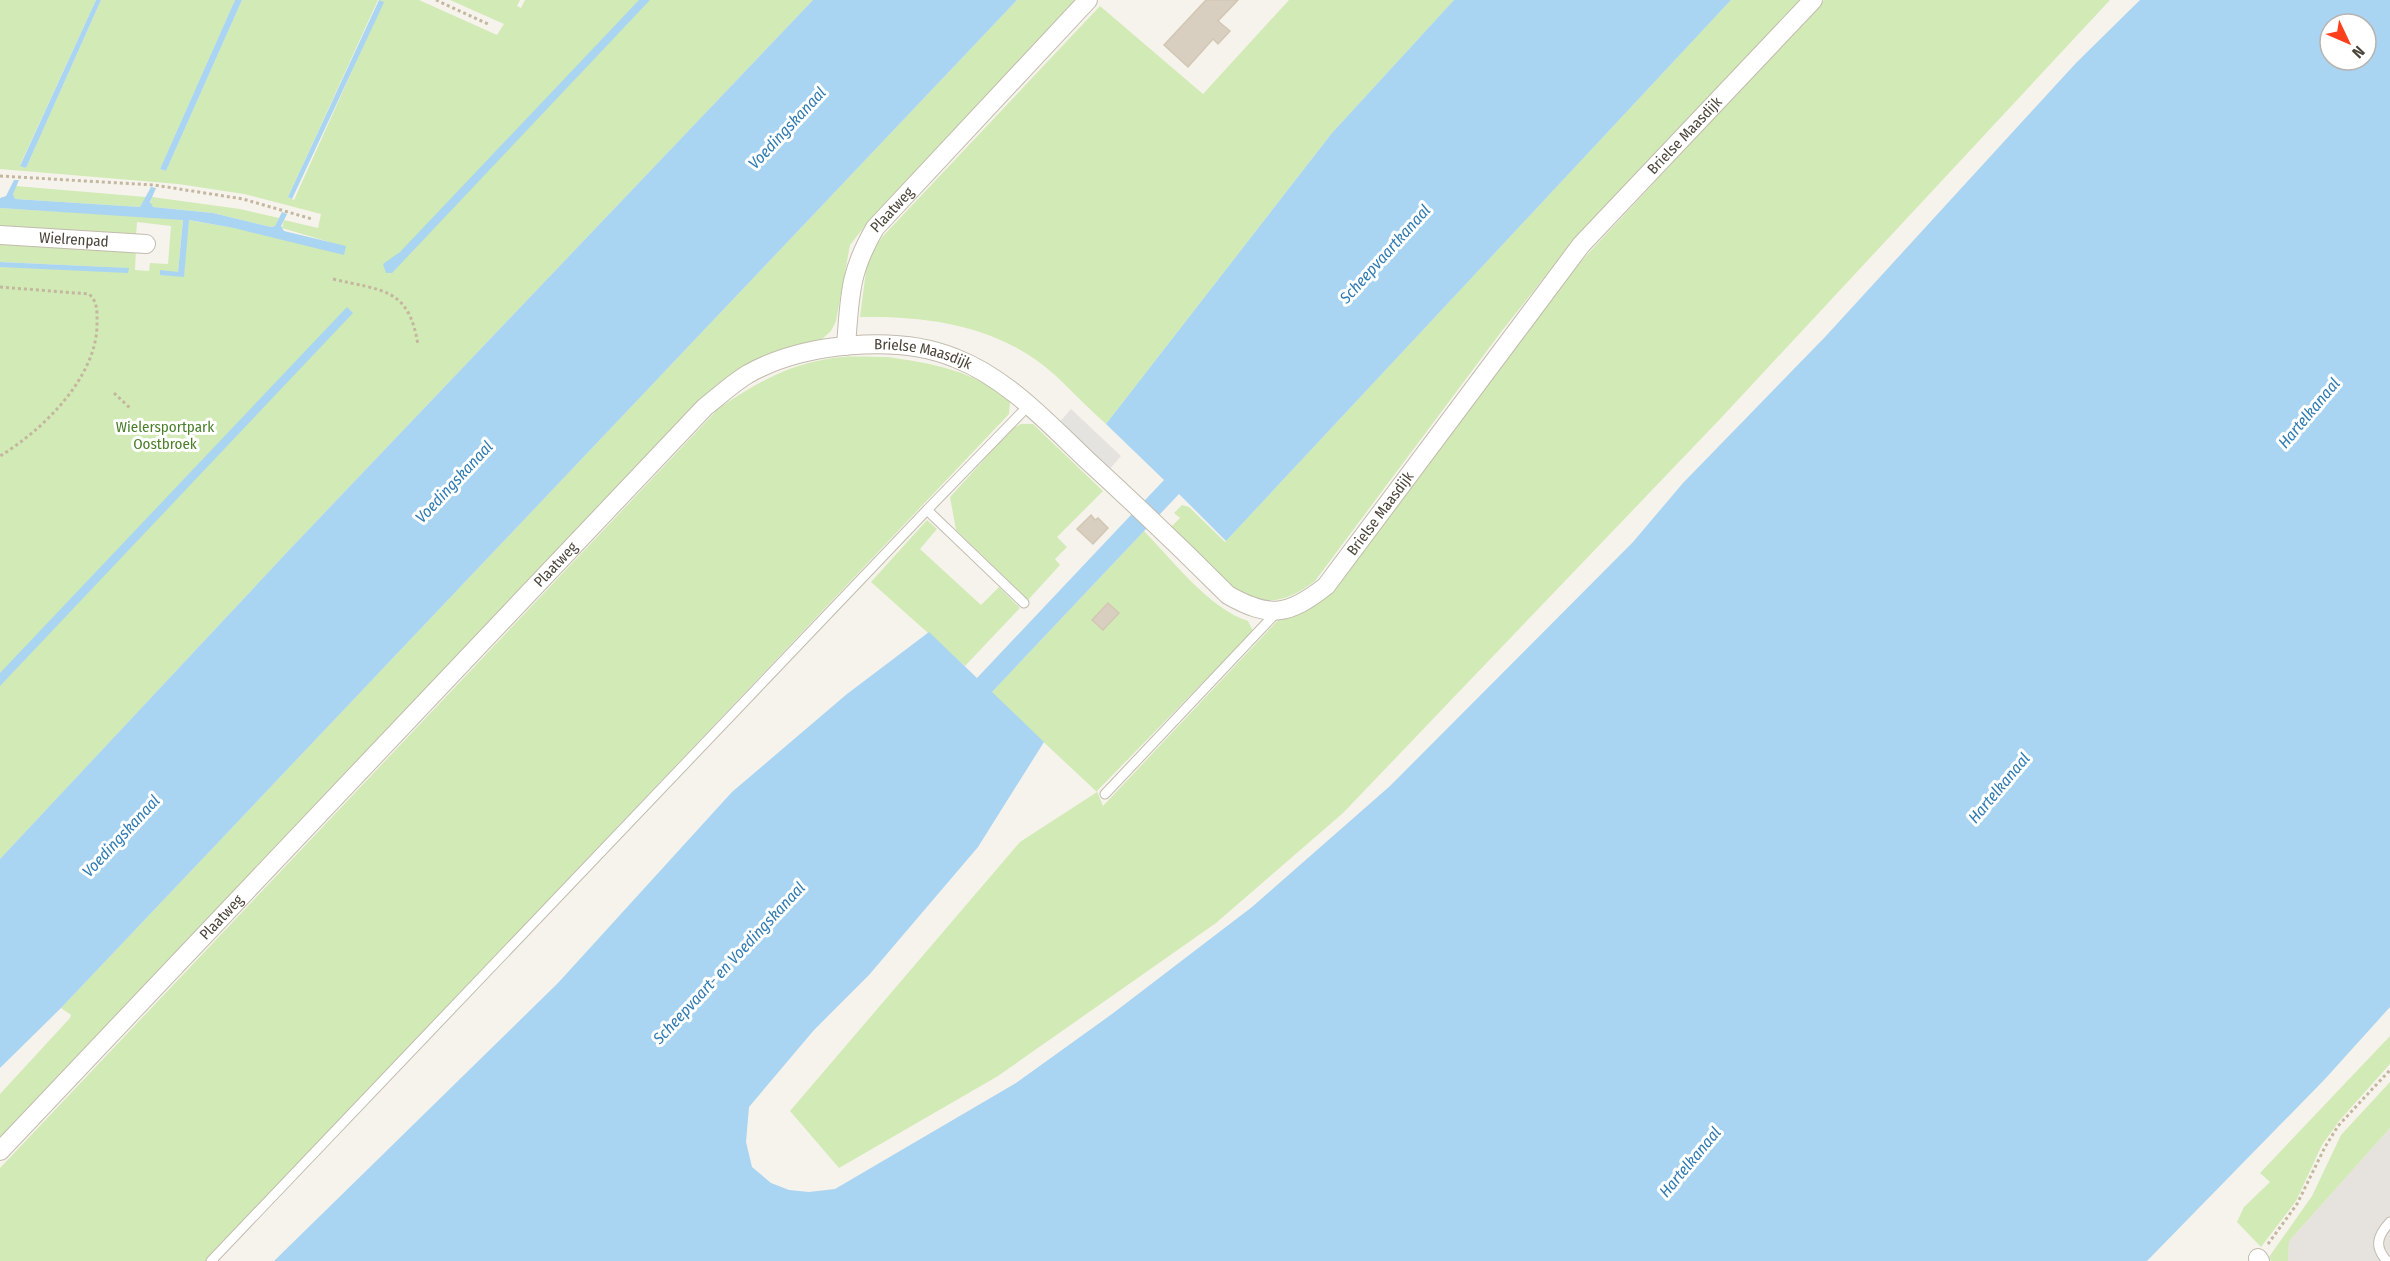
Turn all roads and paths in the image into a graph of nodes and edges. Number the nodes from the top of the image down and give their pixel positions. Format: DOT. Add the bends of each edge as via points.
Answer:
graph roads {
  1 [pos="436,0"];
  2 [pos="1088,0"];
  3 [pos="1813,0"];
  4 [pos="490,25"];
  5 [pos="0,176"];
  6 [pos="312,219"];
  7 [pos="0,235"];
  8 [pos="146,244"];
  9 [pos="333,279"];
  10 [pos="0,287"];
  11 [pos="418,345"];
  12 [pos="846,346"];
  13 [pos="114,393"];
  14 [pos="1029,405"];
  15 [pos="130,408"];
  16 [pos="0,456"];
  17 [pos="927,510"];
  18 [pos="1024,603"];
  19 [pos="1275,613"];
  20 [pos="1105,794"];
  21 [pos="2390,1070"];
  22 [pos="0,1151"];
  23 [pos="2390,1222"];
  24 [pos="2259,1260"];
  25 [pos="211,1261"];
  26 [pos="2387,1261"];
  1 -- 4 [label="path"];
  2 -- 12 [label="street, Plaatweg" via="875,228 859,256 851,285"];
  3 -- 19 [label="street, Brielse Maasdijk" via="1581,245 1326,586 1302,604"];
  5 -- 6 [label="path" via="154,185 243,199"];
  7 -- 8 [label="street, Wielrenpad"];
  9 -- 11 [label="path" via="382,291 401,302 414,323"];
  10 -- 16 [label="path" via="88,294 96,305 97,334 80,381 29,436"];
  12 -- 14 [label="street, Brielse Maasdijk" via="910,346 955,357"];
  12 -- 22 [label="street, Plaatweg" via="809,351 749,374 705,407"];
  13 -- 15 [label="path"];
  14 -- 17 [label="lane"];
  14 -- 19 [label="street, Brielse Maasdijk" via="1228,595 1250,608"];
  17 -- 18 [label="lane"];
  17 -- 25 [label="lane"];
  19 -- 20 [label="lane"];
  21 -- 24 [label="path" via="2338,1126 2297,1204"];
  23 -- 26 [label="lane" via="2378,1241 2378,1250"];
}
